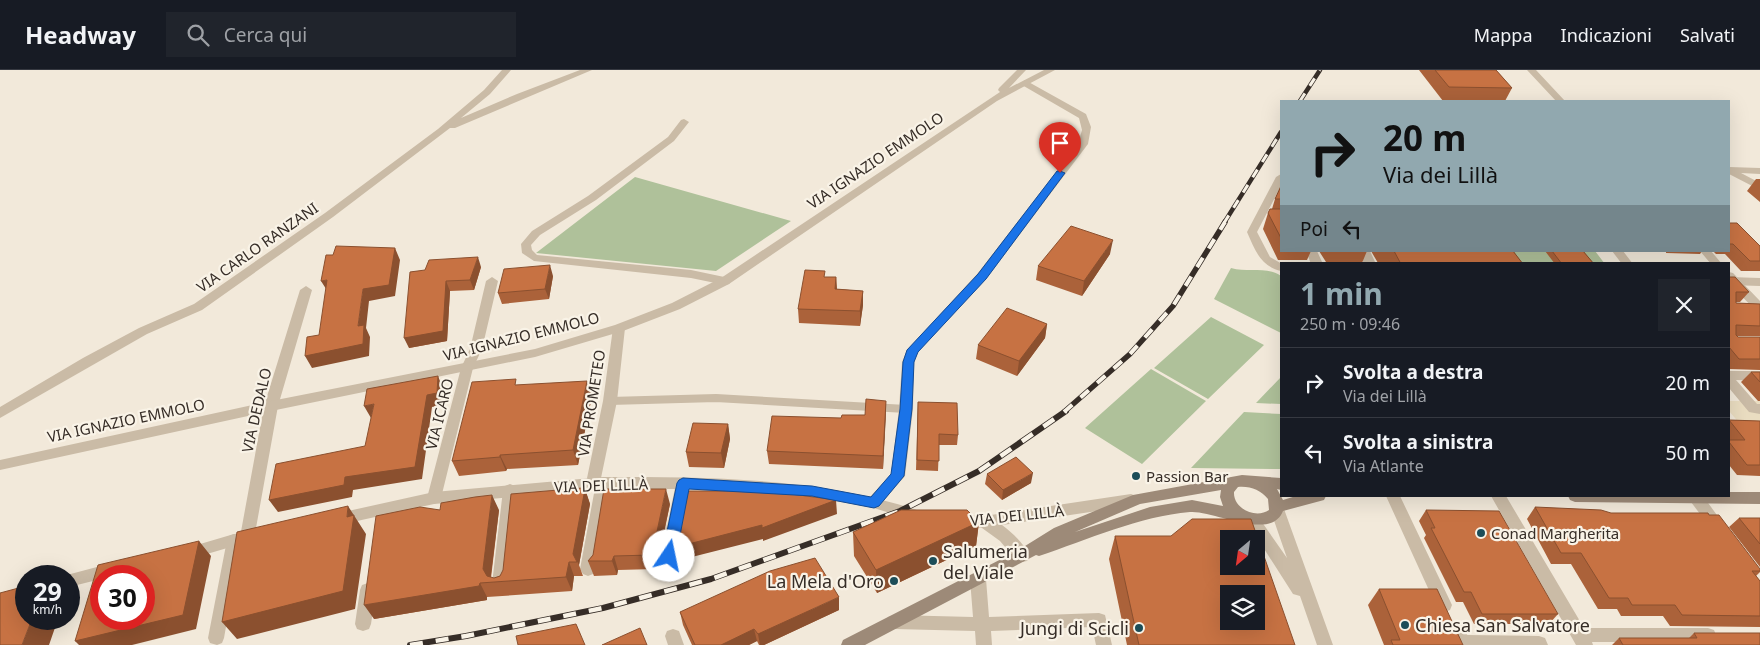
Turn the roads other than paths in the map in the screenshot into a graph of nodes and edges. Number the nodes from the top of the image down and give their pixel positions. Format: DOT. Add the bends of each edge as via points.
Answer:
graph roads {
  1 [pos="507,70"];
  2 [pos="588,70"];
  3 [pos="1022,70"];
  4 [pos="1051,70"];
  5 [pos="1530,70"];
  6 [pos="1025,83"];
  7 [pos="994,100"];
  8 [pos="1560,100"];
  9 [pos="684,122"];
  10 [pos="441,131"];
  11 [pos="1730,169"];
  12 [pos="1730,170"];
  13 [pos="1760,171"];
  14 [pos="1280,180"];
  15 [pos="1760,186"];
  16 [pos="1258,220"];
  17 [pos="1273,220"];
  18 [pos="1618,252"];
  19 [pos="1706,252"];
  20 [pos="1626,262"];
  21 [pos="1715,262"];
  22 [pos="1278,266"];
  23 [pos="1730,280"];
  24 [pos="492,281"];
  25 [pos="725,281"];
  26 [pos="1760,282"];
  27 [pos="306,290"];
  28 [pos="1744,308"];
  29 [pos="1760,308"];
  30 [pos="619,328"];
  31 [pos="467,368"];
  32 [pos="1730,375"];
  33 [pos="1760,376"];
  34 [pos="1730,381"];
  35 [pos="610,401"];
  36 [pos="271,406"];
  37 [pos="1754,406"];
  38 [pos="906,409"];
  39 [pos="0,413"];
  40 [pos="0,465"];
  41 [pos="1253,482"];
  42 [pos="598,483"];
  43 [pos="683,483"];
  44 [pos="1233,484"];
  45 [pos="1280,484"];
  46 [pos="510,490"];
  47 [pos="1316,497"];
  48 [pos="1393,497"];
  49 [pos="1499,497"];
  50 [pos="1636,497"];
  51 [pos="434,498"];
  52 [pos="1696,498"];
  53 [pos="1760,498"];
  54 [pos="1138,499"];
  55 [pos="874,502"];
  56 [pos="1277,508"];
  57 [pos="378,511"];
  58 [pos="1246,517"];
  59 [pos="930,518"];
  60 [pos="947,520"];
  61 [pos="984,522"];
  62 [pos="321,523"];
  63 [pos="375,530"];
  64 [pos="265,535"];
  65 [pos="1725,536"];
  66 [pos="240,540"];
  67 [pos="669,556"];
  68 [pos="1022,556"];
  69 [pos="172,557"];
  70 [pos="588,569"];
  71 [pos="369,577"];
  72 [pos="978,579"];
  73 [pos="500,584"];
  74 [pos="1309,603"];
  75 [pos="894,622"];
  76 [pos="363,624"];
  77 [pos="983,624"];
  78 [pos="1728,635"];
  79 [pos="216,638"];
  80 [pos="1583,640"];
  81 [pos="1662,640"];
  82 [pos="865,641"];
  83 [pos="849,645"];
  84 [pos="984,645"];
  85 [pos="1104,645"];
  86 [pos="1325,645"];
  87 [pos="1540,645"];
  1 -- 10 [label="street, VIA CARLO RANZANI" via="487,92"];
  2 -- 10 [label="street"];
  3 -- 7 [label="street"];
  4 -- 6 [label="street"];
  5 -- 8 [label="street"];
  6 -- 7 [label="street"];
  6 -- 38 [label="street" via="1083,116 1088,131 1083,144 982,276 913,350 908,362"];
  7 -- 25 [label="street, VIA IGNAZIO EMMOLO"];
  9 -- 25 [label="street" via="671,139 592,198 536,233 526,244 526,251 534,258 691,274"];
  10 -- 39 [label="street, VIA CARLO RANZANI" via="198,307 87,361"];
  11 -- 13 [label="street"];
  12 -- 15 [label="street"];
  14 -- 16 [label="street"];
  16 -- 17 [label="street"];
  16 -- 22 [label="street" via="1252,232 1268,262"];
  18 -- 20 [label="street"];
  19 -- 21 [label="street"];
  23 -- 26 [label="street"];
  23 -- 29 [label="street"];
  24 -- 31 [label="street, VIA ICARO" via="476,349"];
  25 -- 30 [label="street, VIA IGNAZIO EMMOLO" via="676,306"];
  27 -- 36 [label="street, VIA DEDALO"];
  28 -- 29 [label="street"];
  30 -- 31 [label="street, VIA IGNAZIO EMMOLO" via="535,353"];
  30 -- 35 [label="street, VIA PROMETEO"];
  31 -- 36 [label="street, VIA IGNAZIO EMMOLO"];
  31 -- 51 [label="street, VIA ICARO"];
  32 -- 33 [label="street"];
  34 -- 37 [label="street"];
  35 -- 38 [label="lane" via="716,398"];
  35 -- 42 [label="street, VIA PROMETEO"];
  36 -- 40 [label="street, VIA IGNAZIO EMMOLO"];
  36 -- 66 [label="street, VIA DEDALO"];
  38 -- 55 [label="street" via="898,476"];
  41 -- 44 [label="main road"];
  41 -- 45 [label="main road"];
  41 -- 56 [label="main road" via="1271,492"];
  42 -- 43 [label="street, VIA DEI LILLÀ"];
  42 -- 46 [label="street, VIA DEI LILLÀ"];
  42 -- 70 [label="street, VIA PROMETEO"];
  43 -- 55 [label="street, VIA DEI LILLÀ" via="812,491"];
  43 -- 67 [label="street"];
  44 -- 54 [label="main road"];
  44 -- 58 [label="main road" via="1227,498 1231,507"];
  46 -- 51 [label="street, VIA DEI LILLÀ"];
  46 -- 73 [label="street"];
  47 -- 56 [label="main road"];
  48 -- 87 [label="street" via="1462,642"];
  49 -- 80 [label="street"];
  50 -- 52 [label="main road"];
  51 -- 57 [label="street, VIA DEI LILLÀ"];
  52 -- 53 [label="main road"];
  52 -- 65 [label="street"];
  54 -- 61 [label="street, VIA DEI LILLÀ"];
  54 -- 68 [label="main road" via="1059,532"];
  55 -- 59 [label="street, VIA DEI LILLÀ"];
  56 -- 58 [label="main road" via="1268,518"];
  56 -- 74 [label="street"];
  57 -- 62 [label="street, VIA DEI LILLÀ"];
  57 -- 63 [label="street"];
  58 -- 68 [label="main road" via="1192,506 1150,513"];
  58 -- 74 [label="street"];
  60 -- 61 [label="street, VIA DEI LILLÀ"];
  61 -- 68 [label="street" via="1002,532"];
  64 -- 66 [label="street"];
  66 -- 69 [label="street"];
  66 -- 79 [label="street, VIA DEDALO"];
  68 -- 72 [label="main road"];
  71 -- 76 [label="street"];
  72 -- 75 [label="main road"];
  72 -- 77 [label="street"];
  74 -- 86 [label="street"];
  75 -- 77 [label="street"];
  75 -- 82 [label="main road"];
  77 -- 84 [label="street"];
  77 -- 85 [label="street" via="1099,620"];
  78 -- 81 [label="street"];
  80 -- 81 [label="street"];
  82 -- 83 [label="main road"];
}
